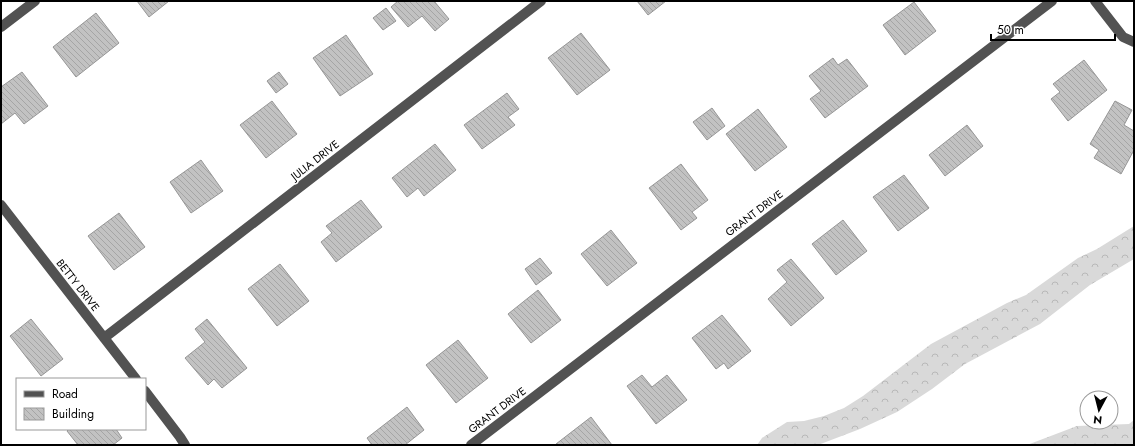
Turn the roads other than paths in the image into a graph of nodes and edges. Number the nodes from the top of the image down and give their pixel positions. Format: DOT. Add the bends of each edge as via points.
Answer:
graph roads {
  1 [pos="35,1"];
  2 [pos="541,1"];
  3 [pos="1052,1"];
  4 [pos="1095,1"];
  5 [pos="1,27"];
  6 [pos="1134,42"];
  7 [pos="1,205"];
  8 [pos="104,338"];
  9 [pos="135,378"];
  10 [pos="146,392"];
  11 [pos="185,445"];
  12 [pos="471,445"];
  1 -- 5 [label="street"];
  2 -- 8 [label="street, JULIA DRIVE"];
  3 -- 12 [label="street, GRANT DRIVE"];
  4 -- 6 [label="street" via="1123,37"];
  7 -- 8 [label="street, BETTY DRIVE"];
  8 -- 9 [label="street, BETTY DRIVE"];
  10 -- 11 [label="street"];
}
